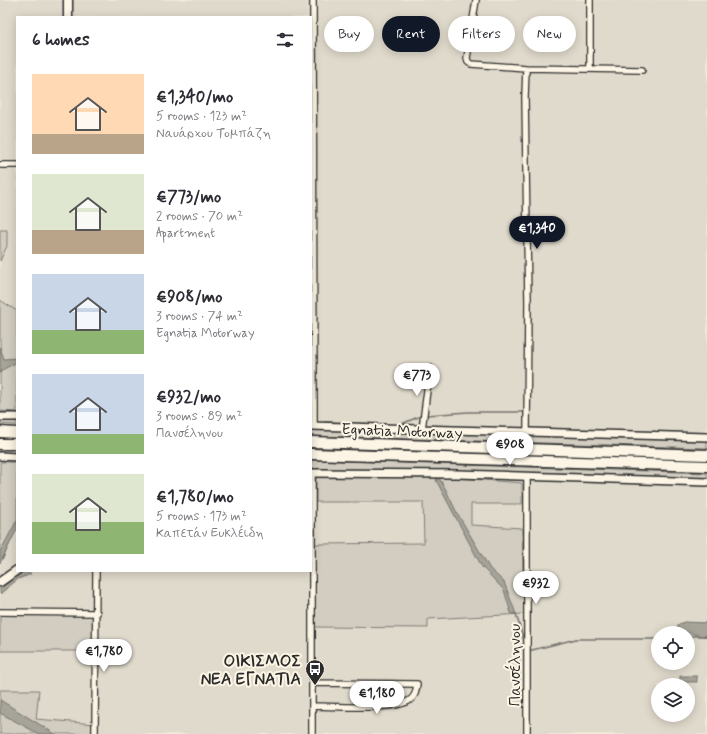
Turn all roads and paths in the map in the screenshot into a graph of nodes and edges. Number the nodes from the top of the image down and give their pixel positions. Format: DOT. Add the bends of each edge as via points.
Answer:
graph roads {
  1 [pos="68,0"];
  2 [pos="313,0"];
  3 [pos="476,0"];
  4 [pos="590,0"];
  5 [pos="68,16"];
  6 [pos="526,68"];
  7 [pos="590,69"];
  8 [pos="642,70"];
  9 [pos="0,165"];
  10 [pos="16,165"];
  11 [pos="430,368"];
  12 [pos="0,417"];
  13 [pos="16,418"];
  14 [pos="312,426"];
  15 [pos="422,430"];
  16 [pos="0,432"];
  17 [pos="527,432"];
  18 [pos="16,433"];
  19 [pos="707,437"];
  20 [pos="312,442"];
  21 [pos="0,444"];
  22 [pos="16,444"];
  23 [pos="312,454"];
  24 [pos="707,455"];
  25 [pos="0,456"];
  26 [pos="16,457"];
  27 [pos="0,461"];
  28 [pos="16,461"];
  29 [pos="707,466"];
  30 [pos="312,473"];
  31 [pos="527,476"];
  32 [pos="707,482"];
  33 [pos="14,572"];
  34 [pos="96,572"];
  35 [pos="0,577"];
  36 [pos="0,582"];
  37 [pos="0,612"];
  38 [pos="97,613"];
  39 [pos="312,683"];
  40 [pos="312,706"];
  41 [pos="95,734"];
  42 [pos="312,734"];
  43 [pos="527,734"];
  1 -- 5 [label="main road"];
  2 -- 14 [label="street"];
  3 -- 6 [label="street" via="468,62"];
  4 -- 7 [label="street"];
  6 -- 7 [label="street"];
  6 -- 17 [label="street"];
  7 -- 8 [label="street"];
  9 -- 10 [label="street"];
  11 -- 15 [label="street"];
  12 -- 13 [label="street"];
  14 -- 15 [label="street"];
  15 -- 17 [label="street"];
  16 -- 18 [label="highway"];
  17 -- 19 [label="street"];
  20 -- 24 [label="highway, Egnatia Motorway"];
  21 -- 22 [label="highway"];
  23 -- 29 [label="highway, Egnatia Motorway"];
  25 -- 26 [label="street"];
  27 -- 28 [label="street"];
  30 -- 31 [label="street"];
  30 -- 39 [label="street"];
  31 -- 32 [label="street"];
  31 -- 43 [label="street, Πανσέληνου"];
  33 -- 35 [label="street"];
  33 -- 36 [label="main road"];
  34 -- 38 [label="street"];
  37 -- 38 [label="street"];
  38 -- 41 [label="street"];
  39 -- 40 [label="street"];
  39 -- 40 [label="street" via="417,684 416,693 410,701 391,707"];
  40 -- 42 [label="street"];
}
